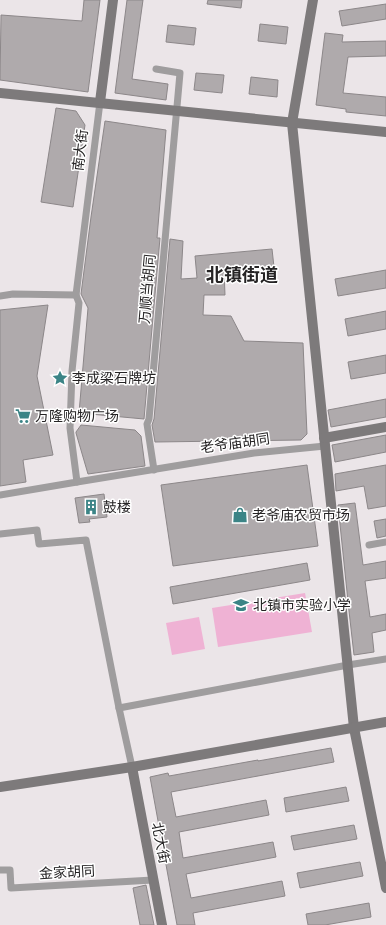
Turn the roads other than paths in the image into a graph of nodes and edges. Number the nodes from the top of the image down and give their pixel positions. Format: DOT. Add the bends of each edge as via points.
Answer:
graph roads {
  1 [pos="113,0"];
  2 [pos="313,0"];
  3 [pos="156,69"];
  4 [pos="0,93"];
  5 [pos="100,102"];
  6 [pos="176,111"];
  7 [pos="292,123"];
  8 [pos="386,132"];
  9 [pos="76,295"];
  10 [pos="0,296"];
  11 [pos="386,427"];
  12 [pos="325,442"];
  13 [pos="151,470"];
  14 [pos="77,482"];
  15 [pos="0,495"];
  16 [pos="0,534"];
  17 [pos="386,542"];
  18 [pos="369,545"];
  19 [pos="386,659"];
  20 [pos="348,665"];
  21 [pos="119,708"];
  22 [pos="386,722"];
  23 [pos="354,728"];
  24 [pos="132,767"];
  25 [pos="0,787"];
  26 [pos="0,870"];
  27 [pos="153,880"];
  28 [pos="386,888"];
  29 [pos="162,925"];
  1 -- 5 [label="street, 南大街"];
  2 -- 7 [label="street"];
  3 -- 6 [label="street, 万顺当胡同" via="180,73"];
  4 -- 5 [label="street"];
  5 -- 6 [label="street"];
  5 -- 9 [label="street, 南大街"];
  6 -- 7 [label="street"];
  6 -- 13 [label="street, 万顺当胡同" via="147,424"];
  7 -- 8 [label="street"];
  7 -- 12 [label="street"];
  9 -- 10 [label="street"];
  9 -- 14 [label="street, 南大街" via="79,303 72,371 70,428"];
  11 -- 12 [label="street, 老爷庙胡同"];
  12 -- 13 [label="street, 老爷庙胡同"];
  12 -- 20 [label="street"];
  13 -- 14 [label="street, 老爷庙胡同"];
  14 -- 15 [label="street, 老爷庙胡同"];
  16 -- 21 [label="street" via="37,530 40,544 86,540"];
  17 -- 18 [label="street"];
  19 -- 20 [label="street"];
  20 -- 21 [label="street"];
  20 -- 23 [label="street"];
  21 -- 24 [label="street"];
  22 -- 23 [label="street"];
  23 -- 24 [label="street"];
  23 -- 28 [label="street"];
  24 -- 25 [label="street"];
  24 -- 27 [label="street, 北大街"];
  26 -- 27 [label="street, 金家胡同" via="10,870 11,888"];
  27 -- 29 [label="street, 北大街"];
}
